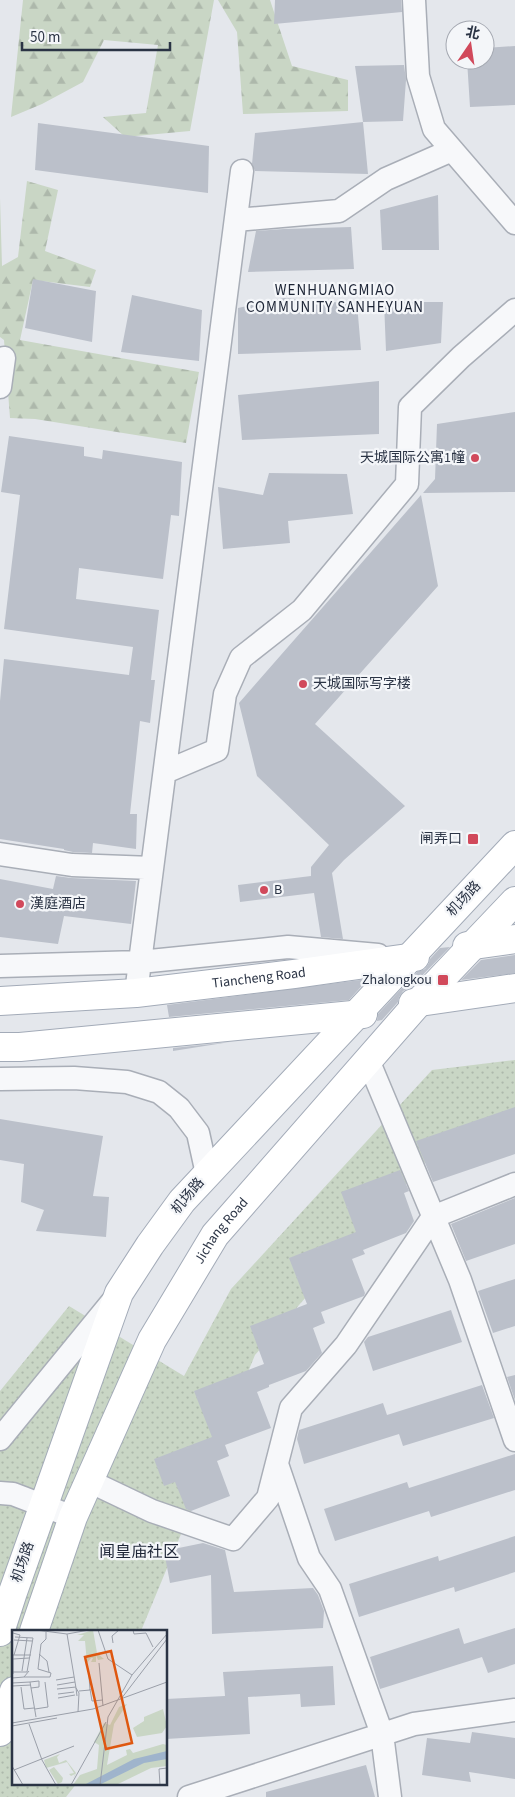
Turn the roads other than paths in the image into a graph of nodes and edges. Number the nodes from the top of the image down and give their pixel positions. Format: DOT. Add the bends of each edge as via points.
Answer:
graph roads {
  1 [pos="414,0"];
  2 [pos="452,150"];
  3 [pos="242,171"];
  4 [pos="236,220"];
  5 [pos="515,223"];
  6 [pos="515,310"];
  7 [pos="4,358"];
  8 [pos="0,387"];
  9 [pos="165,772"];
  10 [pos="515,845"];
  11 [pos="0,854"];
  12 [pos="152,868"];
  13 [pos="515,901"];
  14 [pos="515,915"];
  15 [pos="515,940"];
  16 [pos="473,945"];
  17 [pos="408,958"];
  18 [pos="140,962"];
  19 [pos="0,966"];
  20 [pos="515,988"];
  21 [pos="136,993"];
  22 [pos="0,1001"];
  23 [pos="419,1002"];
  24 [pos="355,1016"];
  25 [pos="0,1047"];
  26 [pos="368,1060"];
  27 [pos="0,1079"];
  28 [pos="207,1174"];
  29 [pos="515,1184"];
  30 [pos="433,1217"];
  31 [pos="119,1293"];
  32 [pos="0,1439"];
  33 [pos="515,1440"];
  34 [pos="277,1464"];
  35 [pos="89,1480"];
  36 [pos="0,1493"];
  37 [pos="43,1505"];
  38 [pos="73,1516"];
  39 [pos="34,1630"];
  40 [pos="0,1632"];
  41 [pos="12,1697"];
  42 [pos="515,1710"];
  43 [pos="0,1732"];
  44 [pos="382,1734"];
  45 [pos="189,1797"];
  46 [pos="390,1797"];
  1 -- 2 [label="street" via="418,76 434,129"];
  2 -- 4 [label="street" via="386,179 339,211"];
  2 -- 5 [label="street"];
  3 -- 4 [label="street"];
  4 -- 9 [label="street"];
  6 -- 9 [label="street" via="410,407 407,484 302,610 240,658 225,694 217,750"];
  7 -- 8 [label="street"];
  9 -- 12 [label="street"];
  10 -- 17 [label="main road, 机场路"];
  11 -- 12 [label="street" via="72,865"];
  12 -- 18 [label="street"];
  13 -- 16 [label="main road, Jichang Road"];
  14 -- 16 [label="main road"];
  15 -- 16 [label="main road, Tiancheng Road"];
  16 -- 17 [label="main road, Tiancheng Road"];
  16 -- 23 [label="main road, Jichang Road"];
  17 -- 18 [label="street" via="288,947"];
  17 -- 21 [label="main road, Tiancheng Road"];
  17 -- 24 [label="main road, 机场路"];
  18 -- 19 [label="street"];
  18 -- 21 [label="street"];
  20 -- 23 [label="main road"];
  21 -- 22 [label="main road, Tiancheng Road"];
  23 -- 24 [label="main road"];
  23 -- 26 [label="main road, Jichang Road"];
  24 -- 25 [label="main road"];
  24 -- 28 [label="main road, 机场路"];
  26 -- 30 [label="street"];
  26 -- 35 [label="main road, Jichang Road" via="215,1235 152,1340"];
  27 -- 28 [label="street" via="74,1078 127,1082 159,1092 179,1108 198,1133"];
  28 -- 31 [label="main road, 机场路" via="182,1201"];
  29 -- 30 [label="street"];
  30 -- 33 [label="street" via="460,1280"];
  30 -- 34 [label="street" via="346,1344 291,1408"];
  31 -- 32 [label="street"];
  31 -- 37 [label="main road, 机场路"];
  34 -- 35 [label="street" via="268,1498 232,1539 152,1512"];
  34 -- 44 [label="street" via="309,1558 330,1589"];
  35 -- 38 [label="main road, Jichang Road"];
  36 -- 37 [label="street" via="14,1494"];
  37 -- 38 [label="street"];
  37 -- 40 [label="main road, 机场路"];
  38 -- 39 [label="main road, Jichang Road"];
  41 -- 43 [label="main road"];
  42 -- 44 [label="street" via="414,1724"];
  44 -- 45 [label="street"];
  44 -- 46 [label="street"];
}
